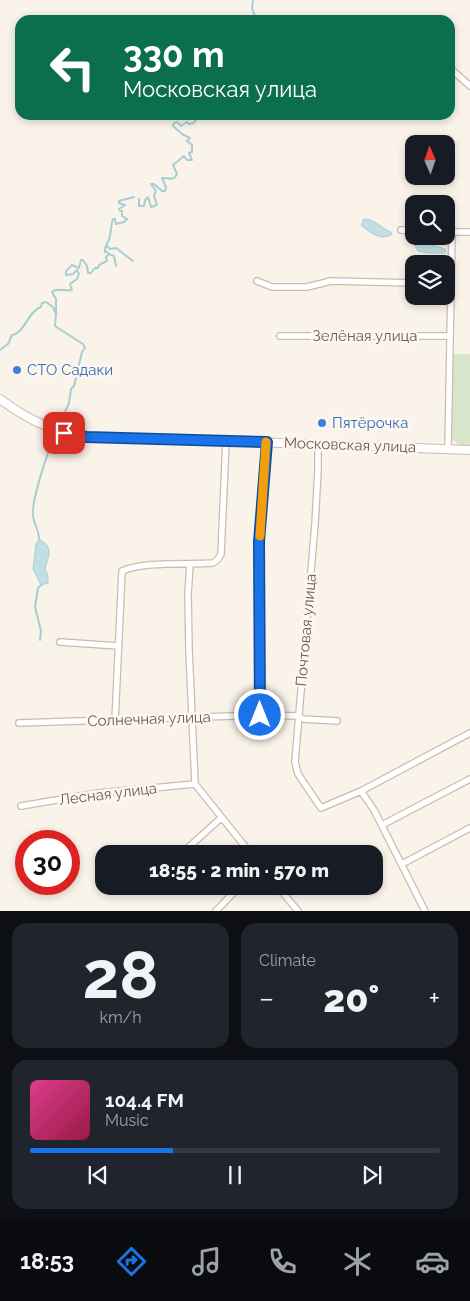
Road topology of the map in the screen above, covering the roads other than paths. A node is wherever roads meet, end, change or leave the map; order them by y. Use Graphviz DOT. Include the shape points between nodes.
graph roads {
  1 [pos="455,72"];
  2 [pos="470,86"];
  3 [pos="401,230"];
  4 [pos="405,230"];
  5 [pos="455,232"];
  6 [pos="470,232"];
  7 [pos="257,281"];
  8 [pos="405,284"];
  9 [pos="448,305"];
  10 [pos="280,336"];
  11 [pos="449,336"];
  12 [pos="0,399"];
  13 [pos="226,441"];
  14 [pos="267,442"];
  15 [pos="318,444"];
  16 [pos="448,449"];
  17 [pos="470,450"];
  18 [pos="190,565"];
  19 [pos="60,642"];
  20 [pos="119,646"];
  21 [pos="260,715"];
  22 [pos="298,716"];
  23 [pos="192,717"];
  24 [pos="115,721"];
  25 [pos="337,721"];
  26 [pos="19,724"];
  27 [pos="470,733"];
  28 [pos="470,779"];
  29 [pos="195,784"];
  30 [pos="361,791"];
  31 [pos="20,806"];
  32 [pos="221,818"];
  33 [pos="382,825"];
  34 [pos="470,828"];
  35 [pos="191,845"];
  36 [pos="243,845"];
  37 [pos="402,864"];
  38 [pos="231,895"];
  39 [pos="285,895"];
  40 [pos="216,911"];
  41 [pos="298,911"];
  42 [pos="425,911"];
  1 -- 2 [label="street"];
  3 -- 4 [label="street"];
  5 -- 6 [label="street"];
  7 -- 8 [label="street" via="272,287 306,287 331,281"];
  9 -- 11 [label="street"];
  10 -- 11 [label="street, Зелёная улица"];
  11 -- 16 [label="street"];
  12 -- 13 [label="main road, Московская улица" via="40,424 64,433 86,437"];
  13 -- 14 [label="main road, Московская улица"];
  13 -- 18 [label="street" via="221,554 213,563"];
  14 -- 15 [label="main road, Московская улица"];
  14 -- 21 [label="street" via="259,542"];
  15 -- 16 [label="main road, Московская улица"];
  15 -- 22 [label="street, Почтовая улица" via="315,524"];
  16 -- 17 [label="main road, Московская улица"];
  18 -- 20 [label="street" via="153,565 122,571"];
  18 -- 23 [label="street"];
  19 -- 20 [label="street"];
  20 -- 24 [label="street"];
  21 -- 22 [label="street, Солнечная улица"];
  21 -- 23 [label="street, Солнечная улица"];
  22 -- 25 [label="street, Солнечная улица"];
  22 -- 30 [label="street, Почтовая улица" via="296,768 321,808"];
  23 -- 24 [label="street, Солнечная улица"];
  23 -- 29 [label="street"];
  24 -- 26 [label="street, Солнечная улица"];
  27 -- 30 [label="street"];
  28 -- 33 [label="street"];
  29 -- 31 [label="street, Лесная улица" via="98,793"];
  29 -- 32 [label="street"];
  30 -- 33 [label="street"];
  32 -- 35 [label="street"];
  32 -- 36 [label="street"];
  33 -- 37 [label="street"];
  34 -- 37 [label="street"];
  37 -- 42 [label="street"];
  38 -- 40 [label="street"];
  39 -- 41 [label="street"];
}
